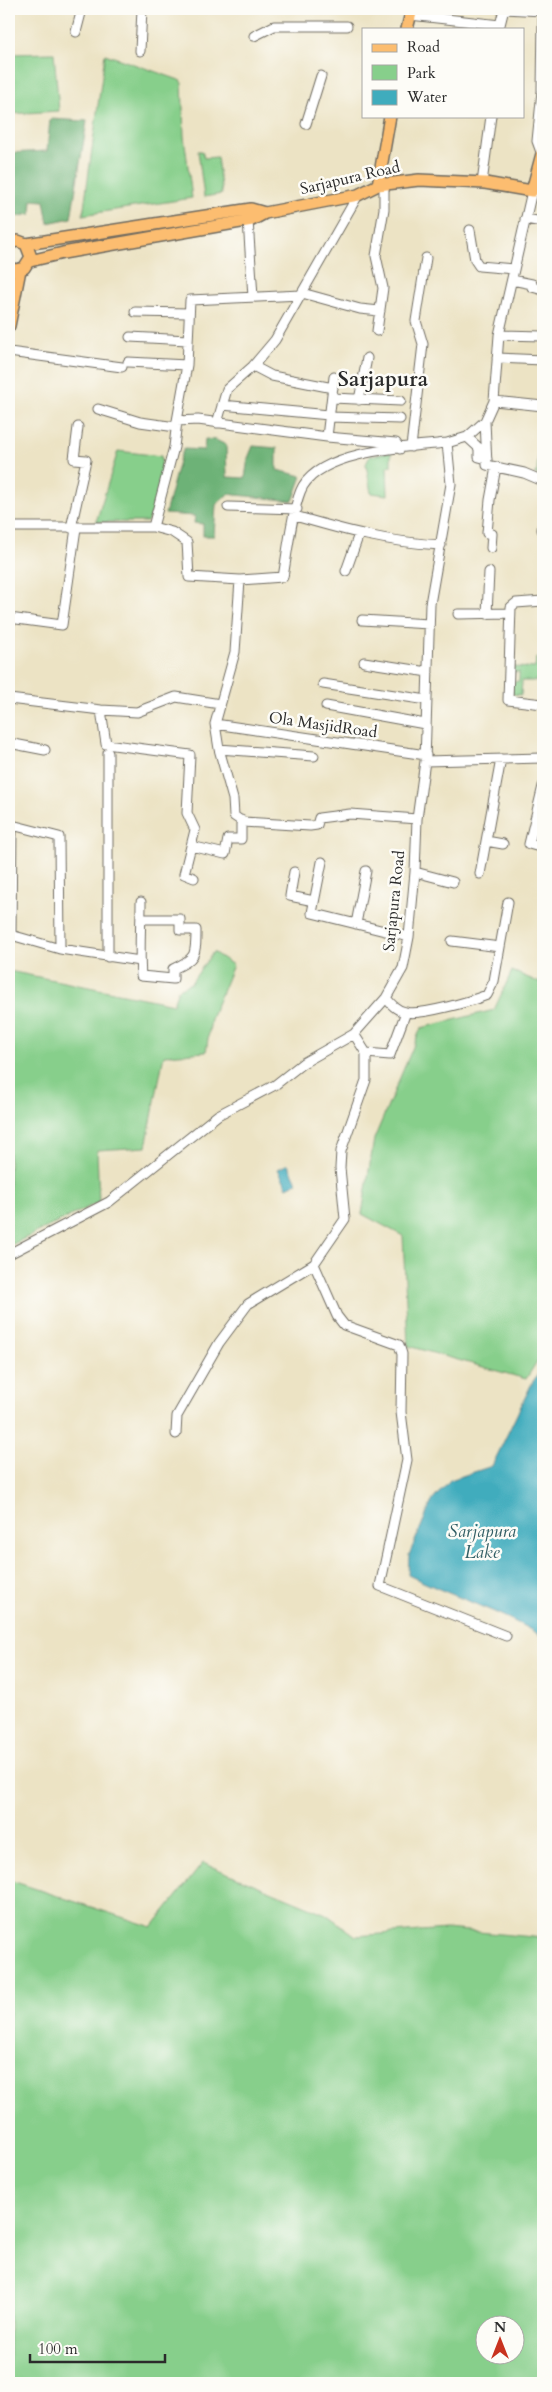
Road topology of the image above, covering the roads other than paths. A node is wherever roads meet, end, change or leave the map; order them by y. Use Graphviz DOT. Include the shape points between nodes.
graph roads {
  1 [pos="82,9"];
  2 [pos="142,9"];
  3 [pos="411,12"];
  4 [pos="543,12"];
  5 [pos="543,17"];
  6 [pos="347,26"];
  7 [pos="407,28"];
  8 [pos="76,32"];
  9 [pos="254,36"];
  10 [pos="140,51"];
  11 [pos="321,76"];
  12 [pos="542,91"];
  13 [pos="390,118"];
  14 [pos="491,118"];
  15 [pos="306,124"];
  16 [pos="542,151"];
  17 [pos="482,183"];
  18 [pos="381,185"];
  19 [pos="538,192"];
  20 [pos="358,195"];
  21 [pos="265,213"];
  22 [pos="525,219"];
  23 [pos="248,220"];
  24 [pos="543,222"];
  25 [pos="127,228"];
  26 [pos="470,230"];
  27 [pos="131,241"];
  28 [pos="9,244"];
  29 [pos="26,244"];
  30 [pos="426,258"];
  31 [pos="30,261"];
  32 [pos="14,269"];
  33 [pos="514,269"];
  34 [pos="512,280"];
  35 [pos="543,290"];
  36 [pos="302,294"];
  37 [pos="253,296"];
  38 [pos="380,311"];
  39 [pos="136,312"];
  40 [pos="189,313"];
  41 [pos="9,326"];
  42 [pos="377,331"];
  43 [pos="499,335"];
  44 [pos="543,336"];
  45 [pos="130,337"];
  46 [pos="188,340"];
  47 [pos="9,352"];
  48 [pos="368,358"];
  49 [pos="497,358"];
  50 [pos="543,360"];
  51 [pos="187,365"];
  52 [pos="253,366"];
  53 [pos="334,377"];
  54 [pos="333,388"];
  55 [pos="332,398"];
  56 [pos="359,400"];
  57 [pos="401,401"];
  58 [pos="494,401"];
  59 [pos="222,405"];
  60 [pos="543,406"];
  61 [pos="98,409"];
  62 [pos="329,416"];
  63 [pos="400,419"];
  64 [pos="485,421"];
  65 [pos="217,423"];
  66 [pos="176,424"];
  67 [pos="78,427"];
  68 [pos="327,437"];
  69 [pos="467,437"];
  70 [pos="447,443"];
  71 [pos="411,447"];
  72 [pos="400,449"];
  73 [pos="487,459"];
  74 [pos="496,467"];
  75 [pos="543,481"];
  76 [pos="228,507"];
  77 [pos="296,513"];
  78 [pos="543,517"];
  79 [pos="9,527"];
  80 [pos="153,527"];
  81 [pos="74,528"];
  82 [pos="542,530"];
  83 [pos="358,534"];
  84 [pos="440,545"];
  85 [pos="491,548"];
  86 [pos="346,571"];
  87 [pos="489,572"];
  88 [pos="240,580"];
  89 [pos="543,601"];
  90 [pos="509,613"];
  91 [pos="458,614"];
  92 [pos="487,614"];
  93 [pos="9,618"];
  94 [pos="362,620"];
  95 [pos="429,624"];
  96 [pos="364,662"];
  97 [pos="428,672"];
  98 [pos="324,684"];
  99 [pos="9,700"];
  100 [pos="427,700"];
  101 [pos="220,704"];
  102 [pos="543,704"];
  103 [pos="326,706"];
  104 [pos="101,710"];
  105 [pos="215,724"];
  106 [pos="425,724"];
  107 [pos="9,743"];
  108 [pos="219,749"];
  109 [pos="45,750"];
  110 [pos="108,753"];
  111 [pos="314,756"];
  112 [pos="426,758"];
  113 [pos="543,758"];
  114 [pos="501,759"];
  115 [pos="543,786"];
  116 [pos="417,819"];
  117 [pos="241,820"];
  118 [pos="10,821"];
  119 [pos="486,841"];
  120 [pos="503,844"];
  121 [pos="192,846"];
  122 [pos="543,848"];
  123 [pos="322,862"];
  124 [pos="366,871"];
  125 [pos="294,872"];
  126 [pos="415,872"];
  127 [pos="480,874"];
  128 [pos="194,878"];
  129 [pos="453,882"];
  130 [pos="314,901"];
  131 [pos="141,902"];
  132 [pos="508,902"];
  133 [pos="141,919"];
  134 [pos="356,924"];
  135 [pos="409,937"];
  136 [pos="452,941"];
  137 [pos="500,948"];
  138 [pos="60,949"];
  139 [pos="108,957"];
  140 [pos="140,961"];
  141 [pos="386,998"];
  142 [pos="406,1012"];
  143 [pos="354,1034"];
  144 [pos="366,1053"];
  145 [pos="9,1254"];
  146 [pos="314,1264"];
  147 [pos="176,1434"];
  148 [pos="506,1636"];
  1 -- 8 [label="street"];
  2 -- 10 [label="street"];
  3 -- 4 [label="street" via="500,25 504,9"];
  3 -- 7 [label="main road"];
  5 -- 12 [label="street"];
  6 -- 9 [label="street" via="274,26"];
  11 -- 15 [label="street"];
  12 -- 16 [label="street" via="537,141"];
  13 -- 18 [label="main road"];
  14 -- 17 [label="street"];
  16 -- 19 [label="main road"];
  17 -- 18 [label="main road, Sarjapura Road" via="419,180"];
  17 -- 19 [label="main road, Sarjapura Road"];
  18 -- 20 [label="main road, Sarjapura Road"];
  18 -- 38 [label="street" via="384,209 376,256 383,288"];
  19 -- 22 [label="street"];
  20 -- 21 [label="main road, Sarjapura Road"];
  20 -- 36 [label="street"];
  21 -- 23 [label="main road, Sarjapura Road"];
  21 -- 25 [label="main road, Sarjapura Road" via="251,209"];
  22 -- 24 [label="street"];
  22 -- 33 [label="street"];
  23 -- 27 [label="main road, Sarjapura Road"];
  23 -- 37 [label="street"];
  25 -- 27 [label="main road"];
  25 -- 29 [label="main road, Sarjapura Road"];
  26 -- 33 [label="street" via="479,266"];
  27 -- 31 [label="main road, Sarjapura Road"];
  28 -- 29 [label="main road, Sarjapura Road" via="18,241"];
  29 -- 31 [label="main road" via="31,252"];
  30 -- 71 [label="street" via="416,321 422,344"];
  31 -- 32 [label="main road"];
  32 -- 41 [label="main road"];
  33 -- 34 [label="street"];
  34 -- 35 [label="street"];
  34 -- 43 [label="street"];
  36 -- 37 [label="street"];
  36 -- 38 [label="street"];
  36 -- 52 [label="street" via="275,340"];
  37 -- 40 [label="street" via="190,300"];
  38 -- 42 [label="street"];
  39 -- 40 [label="street"];
  40 -- 46 [label="street"];
  43 -- 44 [label="street"];
  43 -- 49 [label="street"];
  45 -- 46 [label="street"];
  46 -- 51 [label="street"];
  47 -- 51 [label="street" via="125,365"];
  48 -- 56 [label="street"];
  49 -- 50 [label="street"];
  49 -- 58 [label="street"];
  51 -- 66 [label="street"];
  52 -- 54 [label="street" via="272,376"];
  52 -- 59 [label="street" via="227,389"];
  53 -- 54 [label="street"];
  54 -- 55 [label="street"];
  55 -- 56 [label="street"];
  55 -- 62 [label="street"];
  56 -- 57 [label="street"];
  58 -- 60 [label="street"];
  58 -- 64 [label="street"];
  59 -- 62 [label="street"];
  59 -- 65 [label="street"];
  61 -- 66 [label="street" via="140,422"];
  62 -- 63 [label="street"];
  62 -- 68 [label="street"];
  64 -- 69 [label="street"];
  64 -- 73 [label="street"];
  65 -- 66 [label="street" via="198,420"];
  65 -- 68 [label="street"];
  66 -- 80 [label="street" via="174,447"];
  67 -- 81 [label="street" via="74,459 86,460"];
  68 -- 72 [label="street" via="396,443"];
  69 -- 70 [label="street"];
  69 -- 73 [label="street" via="479,448 479,456"];
  70 -- 71 [label="street"];
  70 -- 84 [label="street, Sarjapura Road" via="451,484"];
  71 -- 72 [label="street"];
  72 -- 77 [label="street" via="342,458 316,473 303,487"];
  73 -- 74 [label="street" via="487,465"];
  74 -- 75 [label="street"];
  74 -- 85 [label="street" via="487,533 492,534"];
  76 -- 77 [label="street"];
  77 -- 83 [label="street"];
  77 -- 88 [label="street" via="283,577"];
  78 -- 82 [label="street"];
  79 -- 81 [label="street"];
  80 -- 81 [label="street"];
  80 -- 88 [label="street" via="172,532 187,542 188,577"];
  81 -- 93 [label="street" via="62,624"];
  83 -- 84 [label="street" via="408,544"];
  83 -- 86 [label="street"];
  84 -- 95 [label="street, Sarjapura Road"];
  87 -- 92 [label="street"];
  88 -- 101 [label="street" via="236,652"];
  89 -- 90 [label="street" via="516,604"];
  90 -- 92 [label="street"];
  90 -- 102 [label="street" via="508,700"];
  91 -- 92 [label="street"];
  94 -- 95 [label="street"];
  95 -- 97 [label="street, Sarjapura Road"];
  96 -- 97 [label="street"];
  97 -- 100 [label="street, Sarjapura Road"];
  98 -- 100 [label="street"];
  99 -- 104 [label="street"];
  100 -- 106 [label="street, Sarjapura Road"];
  101 -- 104 [label="street" via="176,697 137,712"];
  101 -- 105 [label="street"];
  103 -- 106 [label="street"];
  104 -- 121 [label="street" via="106,744 190,755 187,813 195,830"];
  105 -- 108 [label="street"];
  105 -- 112 [label="street, Ola MasjidRoad"];
  106 -- 112 [label="street, Sarjapura Road"];
  107 -- 109 [label="street"];
  108 -- 111 [label="street"];
  108 -- 117 [label="street" via="233,799 234,816"];
  110 -- 139 [label="street"];
  112 -- 114 [label="street, Ola MasjidRoad"];
  112 -- 116 [label="street, Sarjapura Road"];
  113 -- 114 [label="street, Ola MasjidRoad"];
  114 -- 119 [label="street"];
  115 -- 122 [label="street" via="529,844"];
  116 -- 117 [label="street" via="350,814 319,818 317,825 310,826"];
  116 -- 126 [label="street, Sarjapura Road"];
  117 -- 121 [label="street" via="241,839 228,839 225,854"];
  118 -- 138 [label="street" via="59,837"];
  118 -- 138 [label="street" via="11,935"];
  119 -- 120 [label="street"];
  119 -- 127 [label="street"];
  121 -- 128 [label="street" via="184,874"];
  123 -- 130 [label="street"];
  124 -- 134 [label="street"];
  125 -- 130 [label="street" via="290,896"];
  126 -- 129 [label="street"];
  126 -- 135 [label="street, Sarjapura Road"];
  130 -- 134 [label="street" via="312,913"];
  131 -- 133 [label="street"];
  132 -- 137 [label="street"];
  133 -- 140 [label="street"];
  133 -- 140 [label="street" via="180,919 180,930 196,930 196,952 190,961 173,970 172,979 141,976"];
  134 -- 135 [label="street"];
  135 -- 141 [label="street, Sarjapura Road" via="403,968"];
  136 -- 137 [label="street"];
  137 -- 142 [label="street" via="494,981 487,995 463,1003"];
  138 -- 139 [label="street"];
  139 -- 140 [label="street"];
  141 -- 142 [label="street" via="394,1007"];
  141 -- 143 [label="street, Sarjapura Road"];
  142 -- 144 [label="street" via="390,1055"];
  143 -- 144 [label="street"];
  143 -- 145 [label="street, Sarjapura Road" via="275,1085 218,1115 109,1202"];
  144 -- 146 [label="street" via="366,1080 341,1151 346,1219"];
  146 -- 147 [label="street" via="248,1304 219,1343 177,1416"];
  146 -- 148 [label="street" via="337,1316 344,1324 399,1345 402,1354 401,1412 407,1460 380,1586"];
}
